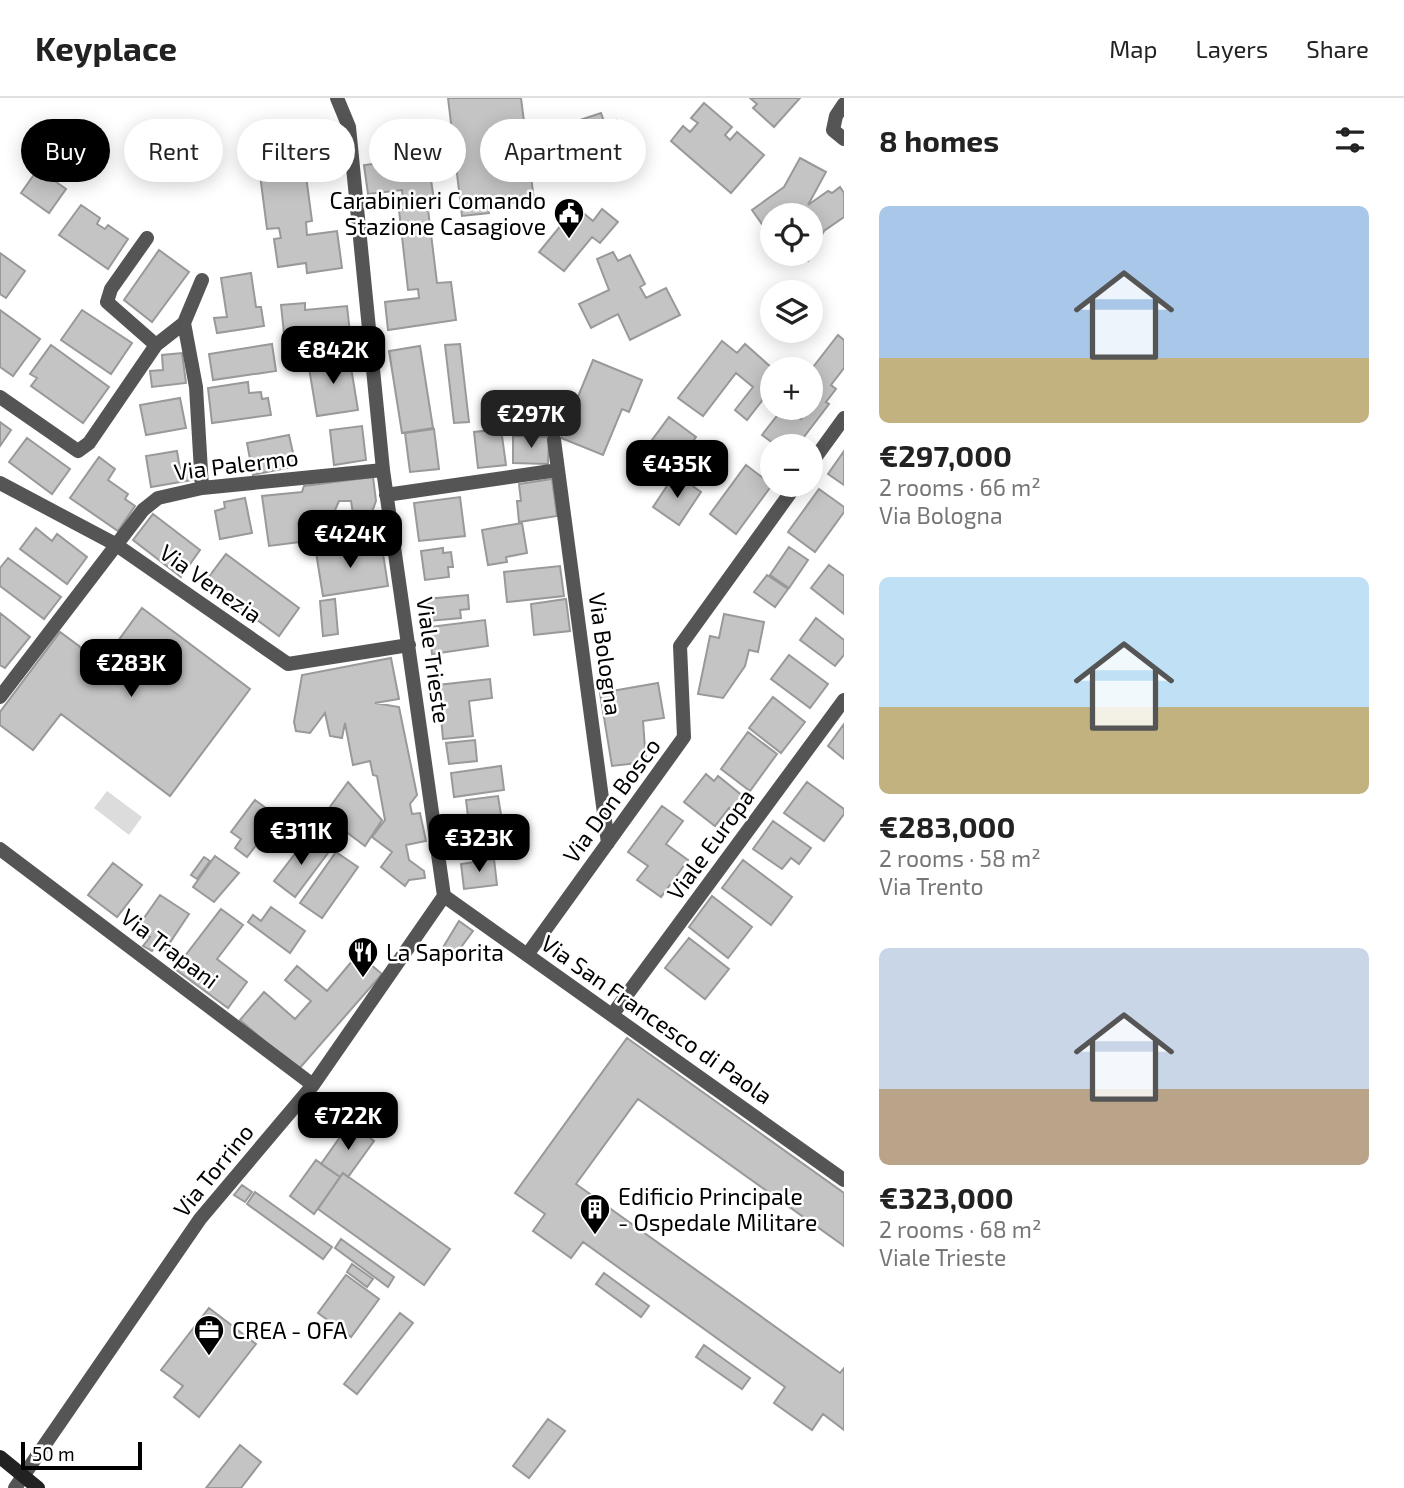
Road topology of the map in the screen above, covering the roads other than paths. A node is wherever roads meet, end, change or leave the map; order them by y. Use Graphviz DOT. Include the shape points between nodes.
graph roads {
  1 [pos="337,98"];
  2 [pos="844,104"];
  3 [pos="844,139"];
  4 [pos="147,238"];
  5 [pos="202,280"];
  6 [pos="184,323"];
  7 [pos="156,345"];
  8 [pos="0,397"];
  9 [pos="844,418"];
  10 [pos="554,440"];
  11 [pos="823,447"];
  12 [pos="383,470"];
  13 [pos="558,470"];
  14 [pos="0,484"];
  15 [pos="202,488"];
  16 [pos="386,495"];
  17 [pos="787,497"];
  18 [pos="115,544"];
  19 [pos="409,645"];
  20 [pos="0,697"];
  21 [pos="844,700"];
  22 [pos="608,843"];
  23 [pos="0,849"];
  24 [pos="444,896"];
  25 [pos="527,955"];
  26 [pos="612,1015"];
  27 [pos="313,1085"];
  28 [pos="844,1181"];
  29 [pos="0,1457"];
  30 [pos="19,1483"];
  31 [pos="38,1488"];
  1 -- 12 [label="street, Viale Trieste" via="349,127"];
  2 -- 3 [label="street" via="833,130"];
  4 -- 7 [label="street" via="107,302"];
  5 -- 6 [label="street"];
  6 -- 7 [label="street"];
  6 -- 15 [label="street" via="196,387"];
  7 -- 8 [label="street" via="89,443 78,451"];
  9 -- 11 [label="street"];
  10 -- 13 [label="street, Via Bologna"];
  12 -- 15 [label="street, Via Palermo"];
  12 -- 16 [label="street, Viale Trieste"];
  13 -- 16 [label="street"];
  13 -- 22 [label="street, Via Bologna"];
  14 -- 18 [label="street, Via Venezia"];
  15 -- 18 [label="street, Via Palermo" via="158,498"];
  16 -- 19 [label="street, Viale Trieste"];
  17 -- 22 [label="street, Via Don Bosco" via="680,646 684,737"];
  18 -- 19 [label="street, Via Venezia" via="288,664"];
  18 -- 20 [label="street, Via Palermo"];
  19 -- 24 [label="street, Viale Trieste"];
  21 -- 26 [label="street, Viale Europa"];
  22 -- 25 [label="street, Via Don Bosco"];
  23 -- 27 [label="street, Via Trapani"];
  24 -- 25 [label="street, Via San Francesco di Paola"];
  24 -- 27 [label="street, Via Torrino"];
  25 -- 26 [label="street, Via San Francesco di Paola"];
  26 -- 28 [label="street, Via San Francesco di Paola"];
  27 -- 30 [label="street, Via Torrino" via="200,1220"];
  29 -- 30 [label="main road"];
  30 -- 31 [label="main road"];
}
